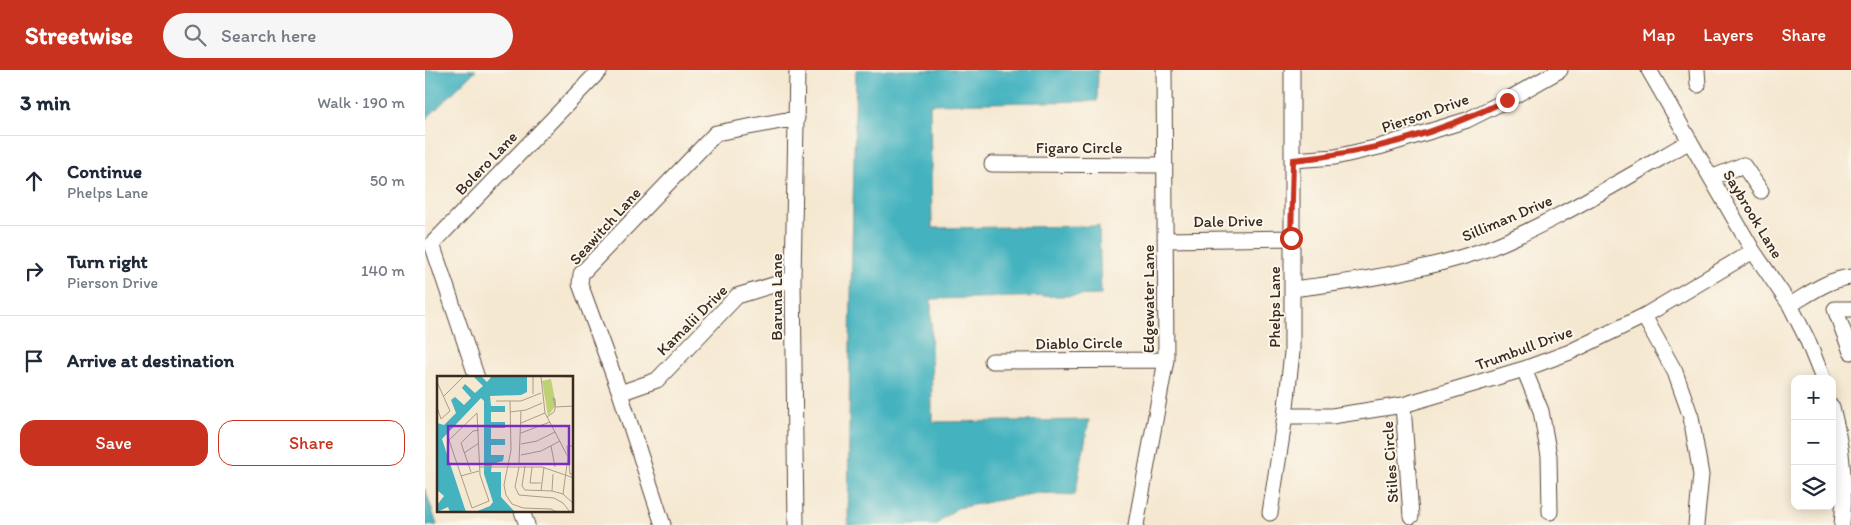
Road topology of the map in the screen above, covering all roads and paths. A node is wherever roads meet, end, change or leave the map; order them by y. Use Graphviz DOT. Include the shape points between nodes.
graph roads {
  1 [pos="600,70"];
  2 [pos="797,70"];
  3 [pos="1164,70"];
  4 [pos="1292,70"];
  5 [pos="1560,70"];
  6 [pos="1649,70"];
  7 [pos="797,118"];
  8 [pos="1690,141"];
  9 [pos="1293,160"];
  10 [pos="992,164"];
  11 [pos="1165,165"];
  12 [pos="1711,178"];
  13 [pos="1761,191"];
  14 [pos="1291,238"];
  15 [pos="1165,240"];
  16 [pos="1753,251"];
  17 [pos="1851,277"];
  18 [pos="793,279"];
  19 [pos="1292,289"];
  20 [pos="1790,305"];
  21 [pos="1851,309"];
  22 [pos="1644,316"];
  23 [pos="1851,352"];
  24 [pos="1166,360"];
  25 [pos="992,361"];
  26 [pos="1524,369"];
  27 [pos="1821,375"];
  28 [pos="476,376"];
  29 [pos="620,393"];
  30 [pos="1403,405"];
  31 [pos="1285,416"];
  32 [pos="1835,420"];
  33 [pos="522,512"];
  34 [pos="1550,512"];
  35 [pos="1270,513"];
  36 [pos="1411,516"];
  37 [pos="527,525"];
  38 [pos="663,525"];
  39 [pos="796,525"];
  40 [pos="1136,525"];
  41 [pos="1696,525"];
  42 [pos="1842,525"];
  1 -- 28 [label="street, Bolero Lane" via="432,244"];
  2 -- 7 [label="street, Baruna Lane"];
  3 -- 11 [label="street, Edgewater Lane"];
  4 -- 9 [label="street, Phelps Lane"];
  5 -- 9 [label="street, Pierson Drive" via="1467,120 1379,147"];
  6 -- 8 [label="street, Saybrook Lane"];
  7 -- 18 [label="street, Baruna Lane"];
  7 -- 29 [label="street, Seawitch Lane" via="716,133 581,274 580,284"];
  8 -- 12 [label="street, Saybrook Lane"];
  8 -- 19 [label="street, Silliman Drive" via="1588,200 1479,252 1386,276"];
  9 -- 14 [label="street, Phelps Lane"];
  10 -- 11 [label="street, Figaro Circle"];
  11 -- 15 [label="street, Edgewater Lane"];
  12 -- 13 [label="street" via="1743,165"];
  12 -- 16 [label="street, Saybrook Lane"];
  14 -- 15 [label="street, Dale Drive"];
  14 -- 19 [label="street, Phelps Lane"];
  15 -- 24 [label="street, Edgewater Lane"];
  16 -- 20 [label="street, Saybrook Lane"];
  16 -- 22 [label="street, Trumbull Drive"];
  17 -- 20 [label="street" via="1823,285"];
  18 -- 29 [label="street, Kamalii Drive" via="737,296 657,380"];
  18 -- 39 [label="street, Baruna Lane"];
  19 -- 31 [label="street, Phelps Lane" via="1292,352"];
  20 -- 27 [label="street, Saybrook Lane"];
  21 -- 23 [label="street" via="1835,309"];
  22 -- 26 [label="street, Trumbull Drive" via="1570,352"];
  22 -- 41 [label="street" via="1675,372 1691,417 1701,475"];
  24 -- 25 [label="street, Diablo Circle"];
  24 -- 40 [label="street, Edgewater Lane"];
  26 -- 30 [label="street, Trumbull Drive"];
  26 -- 34 [label="street" via="1541,411 1549,456"];
  29 -- 38 [label="street, Seawitch Lane"];
  30 -- 31 [label="street, Trumbull Drive" via="1332,416"];
  30 -- 36 [label="street, Stiles Circle"];
  31 -- 35 [label="street, Phelps Lane"];
  32 -- 42 [label="street" via="1841,444"];
  33 -- 37 [label="street"];
}
